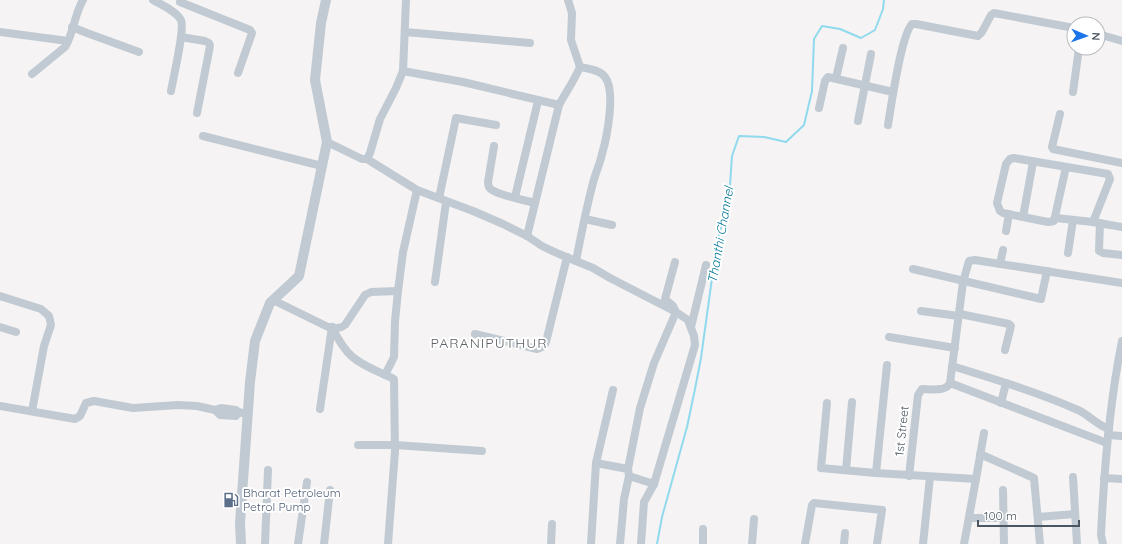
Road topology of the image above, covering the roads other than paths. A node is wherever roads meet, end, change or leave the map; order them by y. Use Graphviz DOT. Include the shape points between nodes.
graph roads {
  1 [pos="83,0"];
  2 [pos="153,0"];
  3 [pos="326,0"];
  4 [pos="406,0"];
  5 [pos="568,0"];
  6 [pos="180,1"];
  7 [pos="175,14"];
  8 [pos="72,27"];
  9 [pos="1066,27"];
  10 [pos="0,32"];
  11 [pos="405,32"];
  12 [pos="1106,36"];
  13 [pos="181,37"];
  14 [pos="68,41"];
  15 [pos="1122,41"];
  16 [pos="530,43"];
  17 [pos="843,48"];
  18 [pos="139,52"];
  19 [pos="871,54"];
  20 [pos="1078,56"];
  21 [pos="580,68"];
  22 [pos="403,71"];
  23 [pos="238,73"];
  24 [pos="32,74"];
  25 [pos="836,78"];
  26 [pos="864,85"];
  27 [pos="171,91"];
  28 [pos="893,92"];
  29 [pos="1073,92"];
  30 [pos="538,101"];
  31 [pos="559,105"];
  32 [pos="819,108"];
  33 [pos="197,112"];
  34 [pos="1060,114"];
  35 [pos="858,122"];
  36 [pos="496,125"];
  37 [pos="888,125"];
  38 [pos="203,136"];
  39 [pos="327,142"];
  40 [pos="494,146"];
  41 [pos="367,159"];
  42 [pos="1033,162"];
  43 [pos="1122,163"];
  44 [pos="322,166"];
  45 [pos="1066,167"];
  46 [pos="417,190"];
  47 [pos="514,197"];
  48 [pos="443,200"];
  49 [pos="535,203"];
  50 [pos="1009,214"];
  51 [pos="1023,216"];
  52 [pos="1056,218"];
  53 [pos="585,219"];
  54 [pos="1073,220"];
  55 [pos="1096,222"];
  56 [pos="612,224"];
  57 [pos="1122,227"];
  58 [pos="1006,230"];
  59 [pos="527,236"];
  60 [pos="1003,250"];
  61 [pos="1068,253"];
  62 [pos="1122,255"];
  63 [pos="567,257"];
  64 [pos="576,261"];
  65 [pos="675,262"];
  66 [pos="1000,264"];
  67 [pos="706,265"];
  68 [pos="913,269"];
  69 [pos="1047,271"];
  70 [pos="434,282"];
  71 [pos="963,282"];
  72 [pos="1122,283"];
  73 [pos="398,291"];
  74 [pos="0,296"];
  75 [pos="273,300"];
  76 [pos="921,311"];
  77 [pos="676,312"];
  78 [pos="959,315"];
  79 [pos="0,327"];
  80 [pos="332,327"];
  81 [pos="691,327"];
  82 [pos="16,332"];
  83 [pos="475,334"];
  84 [pos="889,337"];
  85 [pos="1122,341"];
  86 [pos="955,348"];
  87 [pos="1005,350"];
  88 [pos="1120,363"];
  89 [pos="887,365"];
  90 [pos="952,366"];
  91 [pos="385,375"];
  92 [pos="950,383"];
  93 [pos="1006,383"];
  94 [pos="613,390"];
  95 [pos="1113,398"];
  96 [pos="1122,398"];
  97 [pos="827,402"];
  98 [pos="852,402"];
  99 [pos="1001,402"];
  100 [pos="0,406"];
  101 [pos="320,409"];
  102 [pos="32,411"];
  103 [pos="243,413"];
  104 [pos="984,433"];
  105 [pos="1108,436"];
  106 [pos="1122,436"];
  107 [pos="358,445"];
  108 [pos="395,445"];
  109 [pos="482,451"];
  110 [pos="980,454"];
  111 [pos="596,463"];
  112 [pos="268,470"];
  113 [pos="846,470"];
  114 [pos="629,473"];
  115 [pos="876,473"];
  116 [pos="909,476"];
  117 [pos="930,477"];
  118 [pos="1072,477"];
  119 [pos="1104,478"];
  120 [pos="976,479"];
  121 [pos="1122,479"];
  122 [pos="307,482"];
  123 [pos="654,484"];
  124 [pos="330,490"];
  125 [pos="1003,490"];
  126 [pos="1075,514"];
  127 [pos="1038,517"];
  128 [pos="969,518"];
  129 [pos="1003,518"];
  130 [pos="754,519"];
  131 [pos="552,524"];
  132 [pos="703,529"];
  133 [pos="845,533"];
  134 [pos="241,544"];
  135 [pos="265,544"];
  136 [pos="298,544"];
  137 [pos="324,544"];
  138 [pos="388,544"];
  139 [pos="551,544"];
  140 [pos="591,544"];
  141 [pos="620,544"];
  142 [pos="641,544"];
  143 [pos="703,544"];
  144 [pos="752,544"];
  145 [pos="805,544"];
  146 [pos="844,544"];
  147 [pos="877,544"];
  148 [pos="923,544"];
  149 [pos="964,544"];
  150 [pos="1004,544"];
  151 [pos="1040,544"];
  152 [pos="1077,544"];
  153 [pos="1103,544"];
  1 -- 8 [label="street"];
  2 -- 7 [label="street"];
  3 -- 39 [label="street" via="315,80"];
  4 -- 11 [label="street"];
  5 -- 21 [label="street" via="572,13 572,40"];
  6 -- 7 [label="street"];
  6 -- 23 [label="street" via="252,32"];
  7 -- 13 [label="street" via="181,21"];
  8 -- 14 [label="street"];
  8 -- 18 [label="street"];
  9 -- 28 [label="street" via="994,14 978,36 912,24 906,35"];
  10 -- 14 [label="street"];
  11 -- 16 [label="street"];
  11 -- 22 [label="street"];
  12 -- 15 [label="street"];
  13 -- 27 [label="street"];
  13 -- 33 [label="street" via="205,41 210,46"];
  14 -- 24 [label="street" via="65,47"];
  17 -- 25 [label="street"];
  19 -- 26 [label="street"];
  20 -- 29 [label="street"];
  21 -- 31 [label="street"];
  21 -- 53 [label="street" via="601,73 606,78 611,103 603,154 593,182"];
  22 -- 30 [label="street" via="463,82"];
  22 -- 41 [label="street" via="380,119"];
  25 -- 26 [label="street"];
  25 -- 32 [label="street" via="828,77 825,81"];
  26 -- 28 [label="street"];
  26 -- 35 [label="street"];
  28 -- 37 [label="street"];
  30 -- 31 [label="street"];
  30 -- 47 [label="street"];
  31 -- 49 [label="street"];
  34 -- 43 [label="street" via="1053,150"];
  36 -- 48 [label="street" via="456,118"];
  38 -- 44 [label="street"];
  39 -- 41 [label="street"];
  39 -- 44 [label="street"];
  40 -- 47 [label="street" via="488,186 498,193"];
  41 -- 46 [label="street"];
  42 -- 45 [label="street"];
  42 -- 50 [label="street" via="1014,158 1006,164 997,203 1000,211"];
  42 -- 51 [label="street"];
  44 -- 75 [label="street" via="299,276"];
  45 -- 52 [label="street"];
  45 -- 55 [label="street" via="1108,174 1110,177"];
  46 -- 48 [label="street"];
  46 -- 73 [label="street" via="403,252"];
  47 -- 49 [label="street"];
  48 -- 59 [label="street"];
  48 -- 70 [label="street"];
  49 -- 59 [label="street"];
  50 -- 51 [label="street"];
  50 -- 58 [label="street"];
  51 -- 52 [label="street" via="1048,222"];
  52 -- 54 [label="street"];
  53 -- 56 [label="street"];
  53 -- 64 [label="street"];
  54 -- 55 [label="street"];
  54 -- 61 [label="street"];
  55 -- 57 [label="street"];
  55 -- 62 [label="street" via="1099,251"];
  59 -- 63 [label="street"];
  60 -- 66 [label="street"];
  63 -- 64 [label="street"];
  63 -- 83 [label="street" via="544,346 537,348"];
  64 -- 77 [label="street"];
  65 -- 77 [label="street" via="666,299"];
  66 -- 69 [label="street"];
  66 -- 71 [label="street" via="969,261"];
  67 -- 81 [label="street"];
  68 -- 71 [label="street"];
  69 -- 71 [label="street" via="1041,299"];
  69 -- 72 [label="street"];
  71 -- 78 [label="street"];
  73 -- 80 [label="street" via="371,292 365,295 345,325"];
  73 -- 91 [label="street" via="394,357"];
  74 -- 102 [label="street" via="41,310 49,316 51,324 44,346"];
  75 -- 80 [label="street"];
  75 -- 103 [label="street" via="255,341"];
  76 -- 78 [label="street"];
  77 -- 81 [label="street" via="688,320"];
  77 -- 114 [label="street" via="654,363 640,408"];
  78 -- 86 [label="street"];
  78 -- 87 [label="street" via="1009,324 1011,326"];
  79 -- 82 [label="street"];
  80 -- 91 [label="street" via="340,343 354,359"];
  80 -- 101 [label="street"];
  81 -- 123 [label="street" via="694,345"];
  84 -- 86 [label="street"];
  85 -- 88 [label="street"];
  86 -- 90 [label="street"];
  88 -- 95 [label="street"];
  89 -- 115 [label="street"];
  90 -- 92 [label="street"];
  90 -- 93 [label="street"];
  91 -- 108 [label="street" via="394,379"];
  92 -- 99 [label="street"];
  92 -- 116 [label="street, 1st Street" via="949,387 944,389 922,390 918,396"];
  93 -- 99 [label="street"];
  93 -- 105 [label="street" via="1078,410 1090,417"];
  94 -- 111 [label="street"];
  95 -- 96 [label="street"];
  95 -- 105 [label="street"];
  97 -- 113 [label="street" via="821,468"];
  98 -- 113 [label="street"];
  99 -- 105 [label="street"];
  100 -- 102 [label="street"];
  102 -- 103 [label="street" via="75,419 80,416 86,403 94,401 132,408 178,405 215,410 221,408"];
  103 -- 134 [label="street"];
  104 -- 110 [label="street"];
  105 -- 106 [label="street"];
  105 -- 119 [label="street"];
  107 -- 108 [label="street"];
  108 -- 109 [label="street"];
  108 -- 138 [label="street"];
  110 -- 120 [label="street"];
  110 -- 127 [label="street" via="1034,478"];
  111 -- 114 [label="street"];
  111 -- 140 [label="street"];
  112 -- 135 [label="street"];
  113 -- 115 [label="street"];
  114 -- 123 [label="street"];
  114 -- 141 [label="street"];
  115 -- 116 [label="street"];
  116 -- 117 [label="street"];
  117 -- 120 [label="street"];
  117 -- 148 [label="street"];
  118 -- 126 [label="street"];
  119 -- 121 [label="street"];
  119 -- 153 [label="street" via="1101,535"];
  120 -- 128 [label="street"];
  122 -- 136 [label="street"];
  123 -- 142 [label="street" via="644,502"];
  124 -- 137 [label="street"];
  125 -- 129 [label="street"];
  126 -- 127 [label="street"];
  126 -- 152 [label="street"];
  127 -- 151 [label="street"];
  128 -- 129 [label="street"];
  128 -- 149 [label="street"];
  129 -- 150 [label="street"];
  130 -- 144 [label="street"];
  131 -- 139 [label="street"];
  132 -- 143 [label="street"];
  133 -- 146 [label="street"];
  145 -- 147 [label="street" via="814,503 882,510"];
}
